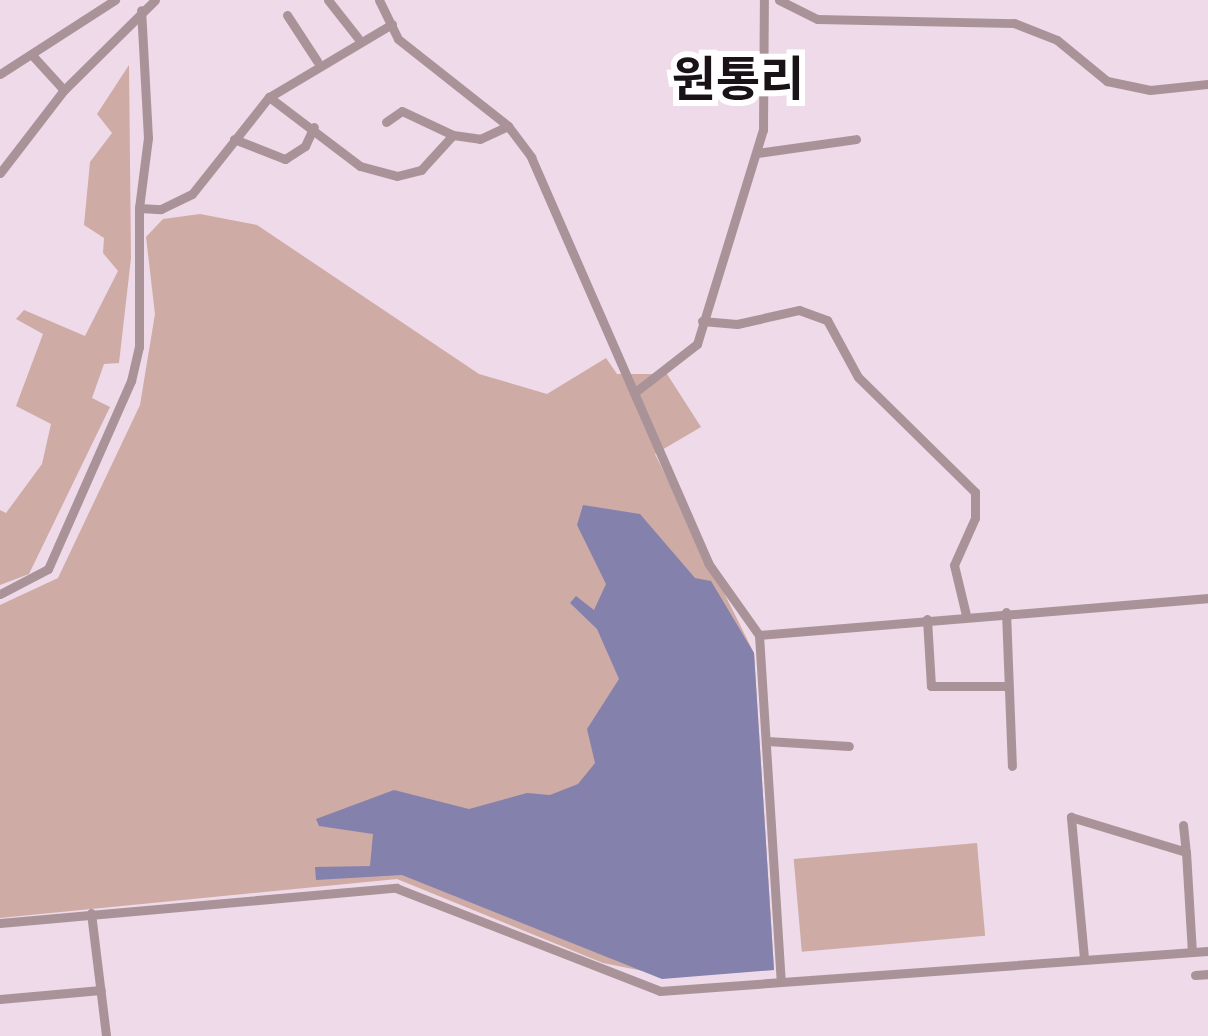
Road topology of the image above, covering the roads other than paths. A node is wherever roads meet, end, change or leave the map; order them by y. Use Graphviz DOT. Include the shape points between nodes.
graph roads {
  1 [pos="116,0"];
  2 [pos="155,0"];
  3 [pos="328,0"];
  4 [pos="379,0"];
  5 [pos="764,0"];
  6 [pos="779,0"];
  7 [pos="141,10"];
  8 [pos="286,15"];
  9 [pos="392,24"];
  10 [pos="358,38"];
  11 [pos="32,55"];
  12 [pos="317,62"];
  13 [pos="0,74"];
  14 [pos="1208,84"];
  15 [pos="64,90"];
  16 [pos="268,97"];
  17 [pos="386,122"];
  18 [pos="508,126"];
  19 [pos="314,127"];
  20 [pos="453,135"];
  21 [pos="234,139"];
  22 [pos="856,139"];
  23 [pos="757,154"];
  24 [pos="0,173"];
  25 [pos="410,176"];
  26 [pos="416,188"];
  27 [pos="139,208"];
  28 [pos="702,321"];
  29 [pos="634,393"];
  30 [pos="0,594"];
  31 [pos="1208,598"];
  32 [pos="1006,612"];
  33 [pos="966,615"];
  34 [pos="927,619"];
  35 [pos="759,635"];
  36 [pos="1008,686"];
  37 [pos="767,741"];
  38 [pos="849,746"];
  39 [pos="1012,766"];
  40 [pos="1184,825"];
  41 [pos="1186,852"];
  42 [pos="92,913"];
  43 [pos="0,923"];
  44 [pos="1208,951"];
  45 [pos="1192,952"];
  46 [pos="1084,958"];
  47 [pos="1208,974"];
  48 [pos="1195,975"];
  49 [pos="781,981"];
  50 [pos="101,990"];
  51 [pos="0,999"];
  52 [pos="106,1036"];
  1 -- 11 [label="street"];
  2 -- 7 [label="street"];
  3 -- 10 [label="street"];
  4 -- 9 [label="street"];
  5 -- 23 [label="street" via="766,105"];
  6 -- 14 [label="street" via="817,19 1014,23 1057,40 1107,81 1150,90"];
  7 -- 15 [label="street"];
  7 -- 27 [label="street" via="148,138"];
  8 -- 12 [label="street"];
  9 -- 10 [label="street"];
  9 -- 18 [label="street" via="415,56"];
  10 -- 12 [label="street"];
  11 -- 13 [label="street"];
  11 -- 15 [label="street"];
  12 -- 16 [label="street"];
  15 -- 24 [label="street"];
  16 -- 19 [label="street"];
  16 -- 21 [label="street"];
  17 -- 20 [label="street" via="402,111"];
  18 -- 20 [label="street" via="480,140"];
  18 -- 29 [label="street" via="546,182"];
  19 -- 21 [label="street" via="285,159"];
  19 -- 25 [label="street" via="360,166"];
  20 -- 25 [label="street"];
  21 -- 27 [label="street" via="192,194 160,209"];
  22 -- 23 [label="street"];
  23 -- 28 [label="street"];
  25 -- 26 [label="street"];
  27 -- 30 [label="street" via="139,347 131,381 48,569"];
  28 -- 29 [label="street" via="686,359"];
  28 -- 33 [label="street" via="737,324 799,310 827,320 858,377 975,492 975,518 954,566"];
  29 -- 35 [label="street" via="708,562"];
  31 -- 32 [label="street"];
  32 -- 33 [label="street"];
  32 -- 36 [label="street"];
  33 -- 34 [label="street"];
  34 -- 35 [label="street"];
  34 -- 36 [label="street" via="932,686"];
  35 -- 37 [label="street"];
  36 -- 39 [label="street"];
  37 -- 38 [label="street"];
  37 -- 49 [label="street"];
  40 -- 41 [label="street"];
  41 -- 45 [label="street"];
  41 -- 46 [label="street" via="1072,817"];
  42 -- 43 [label="street"];
  42 -- 49 [label="street" via="396,888 643,987"];
  42 -- 50 [label="street"];
  44 -- 45 [label="street"];
  45 -- 46 [label="street"];
  46 -- 49 [label="street"];
  47 -- 48 [label="street"];
  50 -- 51 [label="street"];
  50 -- 52 [label="street"];
}
